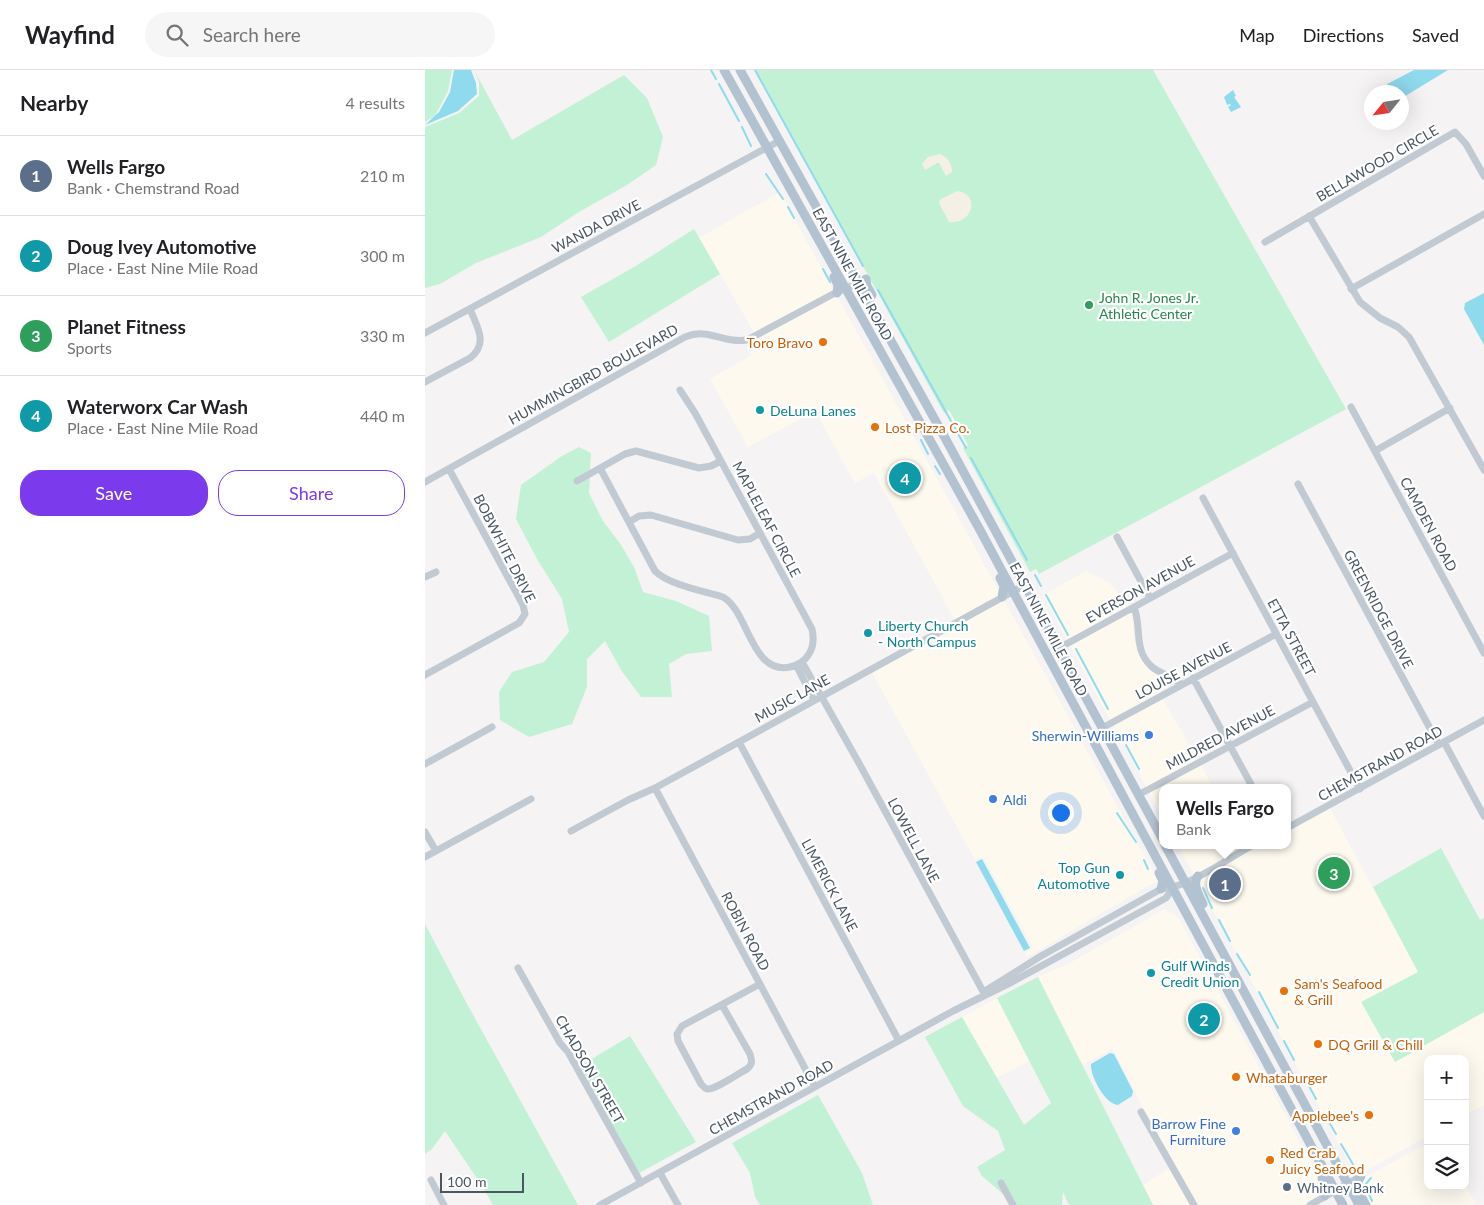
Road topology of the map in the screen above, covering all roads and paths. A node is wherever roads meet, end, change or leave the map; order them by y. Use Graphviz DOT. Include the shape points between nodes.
graph roads {
  1 [pos="724,70"];
  2 [pos="735,70"];
  3 [pos="741,70"];
  4 [pos="766,117"];
  5 [pos="779,141"];
  6 [pos="765,149"];
  7 [pos="1484,176"];
  8 [pos="789,187"];
  9 [pos="1484,214"];
  10 [pos="1309,216"];
  11 [pos="1265,242"];
  12 [pos="862,281"];
  13 [pos="846,289"];
  14 [pos="1351,290"];
  15 [pos="837,293"];
  16 [pos="471,309"];
  17 [pos="425,333"];
  18 [pos="425,382"];
  19 [pos="680,390"];
  20 [pos="1351,407"];
  21 [pos="1450,408"];
  22 [pos="933,416"];
  23 [pos="932,444"];
  24 [pos="1375,451"];
  25 [pos="721,461"];
  26 [pos="600,468"];
  27 [pos="449,469"];
  28 [pos="1484,470"];
  29 [pos="577,481"];
  30 [pos="425,482"];
  31 [pos="1298,484"];
  32 [pos="1203,498"];
  33 [pos="980,503"];
  34 [pos="629,522"];
  35 [pos="979,530"];
  36 [pos="760,533"];
  37 [pos="1117,537"];
  38 [pos="1233,553"];
  39 [pos="436,572"];
  40 [pos="425,578"];
  41 [pos="1025,585"];
  42 [pos="1013,592"];
  43 [pos="1002,597"];
  44 [pos="1150,598"];
  45 [pos="1134,607"];
  46 [pos="1023,612"];
  47 [pos="1276,634"];
  48 [pos="1059,648"];
  49 [pos="1484,653"];
  50 [pos="799,664"];
  51 [pos="425,675"];
  52 [pos="1193,678"];
  53 [pos="1181,685"];
  54 [pos="1059,690"];
  55 [pos="822,696"];
  56 [pos="1070,697"];
  57 [pos="815,700"];
  58 [pos="1313,702"];
  59 [pos="1076,708"];
  60 [pos="1484,720"];
  61 [pos="492,727"];
  62 [pos="1102,728"];
  63 [pos="739,742"];
  64 [pos="1441,744"];
  65 [pos="1230,746"];
  66 [pos="425,764"];
  67 [pos="1109,771"];
  68 [pos="1251,784"];
  69 [pos="655,788"];
  70 [pos="1360,788"];
  71 [pos="1138,795"];
  72 [pos="531,800"];
  73 [pos="1484,816"];
  74 [pos="1291,826"];
  75 [pos="571,831"];
  76 [pos="425,832"];
  77 [pos="1159,833"];
  78 [pos="1167,849"];
  79 [pos="1246,849"];
  80 [pos="436,851"];
  81 [pos="425,857"];
  82 [pos="1198,876"];
  83 [pos="1185,882"];
  84 [pos="1173,888"];
  85 [pos="1161,890"];
  86 [pos="1196,932"];
  87 [pos="518,968"];
  88 [pos="1233,970"];
  89 [pos="760,984"];
  90 [pos="1239,991"];
  91 [pos="984,994"];
  92 [pos="722,1005"];
  93 [pos="1235,1005"];
  94 [pos="899,1041"];
  95 [pos="1267,1044"];
  96 [pos="1267,1064"];
  97 [pos="815,1087"];
  98 [pos="1141,1112"];
  99 [pos="1309,1112"];
  100 [pos="660,1173"];
  101 [pos="1361,1176"];
  102 [pos="431,1180"];
  103 [pos="641,1183"];
  104 [pos="1001,1184"];
  105 [pos="1348,1184"];
  106 [pos="1335,1190"];
  107 [pos="1325,1196"];
  108 [pos="444,1205"];
  109 [pos="600,1205"];
  110 [pos="678,1205"];
  111 [pos="1013,1205"];
  112 [pos="1194,1205"];
  113 [pos="1310,1205"];
  114 [pos="1343,1205"];
  115 [pos="1353,1205"];
  116 [pos="1359,1205"];
  117 [pos="1365,1205"];
  1 -- 6 [label="main road"];
  2 -- 4 [label="main road" via="755,105"];
  3 -- 4 [label="main road, EAST NINE MILE ROAD"];
  4 -- 5 [label="main road, EAST NINE MILE ROAD"];
  5 -- 6 [label="street, WANDA DRIVE"];
  5 -- 12 [label="main road, EAST NINE MILE ROAD"];
  6 -- 8 [label="main road, EAST NINE MILE ROAD"];
  6 -- 15 [label="main road" via="835,278"];
  6 -- 16 [label="street, WANDA DRIVE"];
  7 -- 10 [label="street, BELLAWOOD CIRCLE" via="1466,144 1455,132"];
  8 -- 12 [label="main road" via="800,196 847,279"];
  8 -- 13 [label="main road, EAST NINE MILE ROAD"];
  9 -- 14 [label="street"];
  10 -- 11 [label="street, BELLAWOOD CIRCLE"];
  10 -- 14 [label="street"];
  12 -- 13 [label="street, HUMMINGBIRD BOULEVARD"];
  12 -- 22 [label="main road, EAST NINE MILE ROAD"];
  13 -- 15 [label="street, HUMMINGBIRD BOULEVARD"];
  13 -- 22 [label="main road" via="858,292 923,407"];
  13 -- 23 [label="main road, EAST NINE MILE ROAD"];
  14 -- 21 [label="street" via="1368,310 1409,337"];
  15 -- 27 [label="street, HUMMINGBIRD BOULEVARD" via="747,340 732,341 705,333 685,337"];
  16 -- 17 [label="street, WANDA DRIVE"];
  16 -- 18 [label="street" via="480,335 476,353"];
  19 -- 25 [label="street, MAPLELEAF CIRCLE"];
  20 -- 24 [label="street, CAMDEN ROAD"];
  21 -- 24 [label="street"];
  21 -- 28 [label="street"];
  22 -- 33 [label="main road, EAST NINE MILE ROAD"];
  23 -- 33 [label="main road" via="943,444"];
  23 -- 35 [label="main road, EAST NINE MILE ROAD"];
  24 -- 49 [label="street, CAMDEN ROAD"];
  25 -- 26 [label="street" via="699,468 636,451"];
  25 -- 36 [label="street, MAPLELEAF CIRCLE"];
  26 -- 29 [label="street"];
  26 -- 34 [label="street"];
  27 -- 30 [label="street, HUMMINGBIRD BOULEVARD"];
  27 -- 51 [label="street, BOBWHITE DRIVE" via="525,614 519,623"];
  31 -- 64 [label="street, GREENRIDGE DRIVE"];
  32 -- 38 [label="street, ETTA STREET"];
  33 -- 41 [label="main road, EAST NINE MILE ROAD"];
  34 -- 36 [label="street" via="639,516 651,515 738,540 750,539"];
  34 -- 50 [label="street" via="660,576 729,600 765,660 779,667"];
  35 -- 42 [label="main road, EAST NINE MILE ROAD"];
  35 -- 43 [label="main road" via="986,552 1004,586"];
  36 -- 50 [label="street, MAPLELEAF CIRCLE" via="812,628 810,653"];
  37 -- 44 [label="street"];
  38 -- 44 [label="street, EVERSON AVENUE"];
  38 -- 47 [label="street, ETTA STREET"];
  39 -- 40 [label="street"];
  41 -- 42 [label="street, MUSIC LANE"];
  41 -- 48 [label="main road, EAST NINE MILE ROAD"];
  42 -- 43 [label="street, MUSIC LANE"];
  42 -- 46 [label="main road, EAST NINE MILE ROAD"];
  42 -- 48 [label="main road" via="1021,592 1027,597 1051,642"];
  43 -- 55 [label="street, MUSIC LANE"];
  44 -- 45 [label="street, EVERSON AVENUE"];
  45 -- 48 [label="street, EVERSON AVENUE"];
  45 -- 53 [label="street" via="1139,646 1145,660"];
  46 -- 54 [label="main road" via="1025,624"];
  46 -- 56 [label="main road, EAST NINE MILE ROAD"];
  47 -- 52 [label="street, LOUISE AVENUE"];
  47 -- 58 [label="street, ETTA STREET"];
  48 -- 62 [label="main road, EAST NINE MILE ROAD"];
  50 -- 55 [label="street"];
  50 -- 57 [label="street"];
  52 -- 53 [label="street, LOUISE AVENUE"];
  52 -- 65 [label="street"];
  53 -- 62 [label="street, LOUISE AVENUE"];
  55 -- 57 [label="street, MUSIC LANE"];
  55 -- 91 [label="street, LOWELL LANE"];
  56 -- 59 [label="main road, EAST NINE MILE ROAD"];
  56 -- 62 [label="main road" via="1089,722"];
  57 -- 63 [label="street, MUSIC LANE"];
  58 -- 65 [label="street, MILDRED AVENUE"];
  58 -- 70 [label="street, ETTA STREET"];
  59 -- 67 [label="main road, EAST NINE MILE ROAD"];
  59 -- 85 [label="main road" via="1078,723 1160,875 1163,882"];
  60 -- 64 [label="street, CHEMSTRAND ROAD"];
  61 -- 66 [label="street"];
  62 -- 71 [label="main road, EAST NINE MILE ROAD"];
  63 -- 69 [label="street, MUSIC LANE"];
  63 -- 94 [label="street, LIMERICK LANE"];
  64 -- 70 [label="street, CHEMSTRAND ROAD"];
  64 -- 73 [label="street, GREENRIDGE DRIVE"];
  65 -- 68 [label="street"];
  65 -- 71 [label="street, MILDRED AVENUE"];
  67 -- 83 [label="main road" via="1124,786 1169,871 1177,881"];
  67 -- 84 [label="main road, EAST NINE MILE ROAD"];
  69 -- 75 [label="street, MUSIC LANE"];
  69 -- 89 [label="street, ROBIN ROAD"];
  70 -- 74 [label="street, CHEMSTRAND ROAD"];
  71 -- 77 [label="main road, EAST NINE MILE ROAD"];
  72 -- 80 [label="street"];
  76 -- 80 [label="street"];
  78 -- 83 [label="main road"];
  79 -- 82 [label="street, CHEMSTRAND ROAD"];
  80 -- 81 [label="street"];
  82 -- 83 [label="street, CHEMSTRAND ROAD"];
  82 -- 88 [label="main road" via="1195,880 1199,895 1228,948"];
  83 -- 84 [label="street, CHEMSTRAND ROAD"];
  83 -- 88 [label="main road"];
  84 -- 85 [label="street, CHEMSTRAND ROAD"];
  84 -- 86 [label="main road, EAST NINE MILE ROAD"];
  84 -- 90 [label="main road" via="1183,890"];
  84 -- 91 [label="street, CHEMSTRAND ROAD" via="1166,898"];
  85 -- 91 [label="street, CHEMSTRAND ROAD" via="1040,956"];
  86 -- 90 [label="main road" via="1209,945 1231,985"];
  86 -- 93 [label="main road, EAST NINE MILE ROAD"];
  87 -- 103 [label="street, CHADSON STREET"];
  88 -- 99 [label="main road"];
  89 -- 92 [label="street"];
  89 -- 97 [label="street, ROBIN ROAD"];
  90 -- 95 [label="main road"];
  91 -- 94 [label="street, CHEMSTRAND ROAD"];
  92 -- 92 [label="street" via="682,1026 677,1034 701,1084 708,1089 747,1069 752,1062"];
  93 -- 95 [label="main road" via="1241,1008 1262,1042"];
  93 -- 96 [label="main road, EAST NINE MILE ROAD"];
  94 -- 97 [label="street, CHEMSTRAND ROAD"];
  95 -- 99 [label="main road" via="1297,1100"];
  96 -- 105 [label="main road" via="1279,1074 1332,1174 1340,1182"];
  96 -- 106 [label="main road, EAST NINE MILE ROAD"];
  96 -- 107 [label="main road" via="1274,1089 1327,1188"];
  97 -- 100 [label="street, CHEMSTRAND ROAD"];
  98 -- 112 [label="street"];
  99 -- 105 [label="main road"];
  100 -- 103 [label="street, CHEMSTRAND ROAD"];
  100 -- 110 [label="street"];
  101 -- 105 [label="street"];
  101 -- 117 [label="main road" via="1357,1187"];
  102 -- 108 [label="street"];
  103 -- 109 [label="street, CHEMSTRAND ROAD"];
  104 -- 111 [label="street"];
  105 -- 106 [label="street"];
  105 -- 116 [label="main road"];
  106 -- 107 [label="street"];
  106 -- 114 [label="main road, EAST NINE MILE ROAD"];
  106 -- 115 [label="main road" via="1346,1194"];
  107 -- 113 [label="street"];
}
